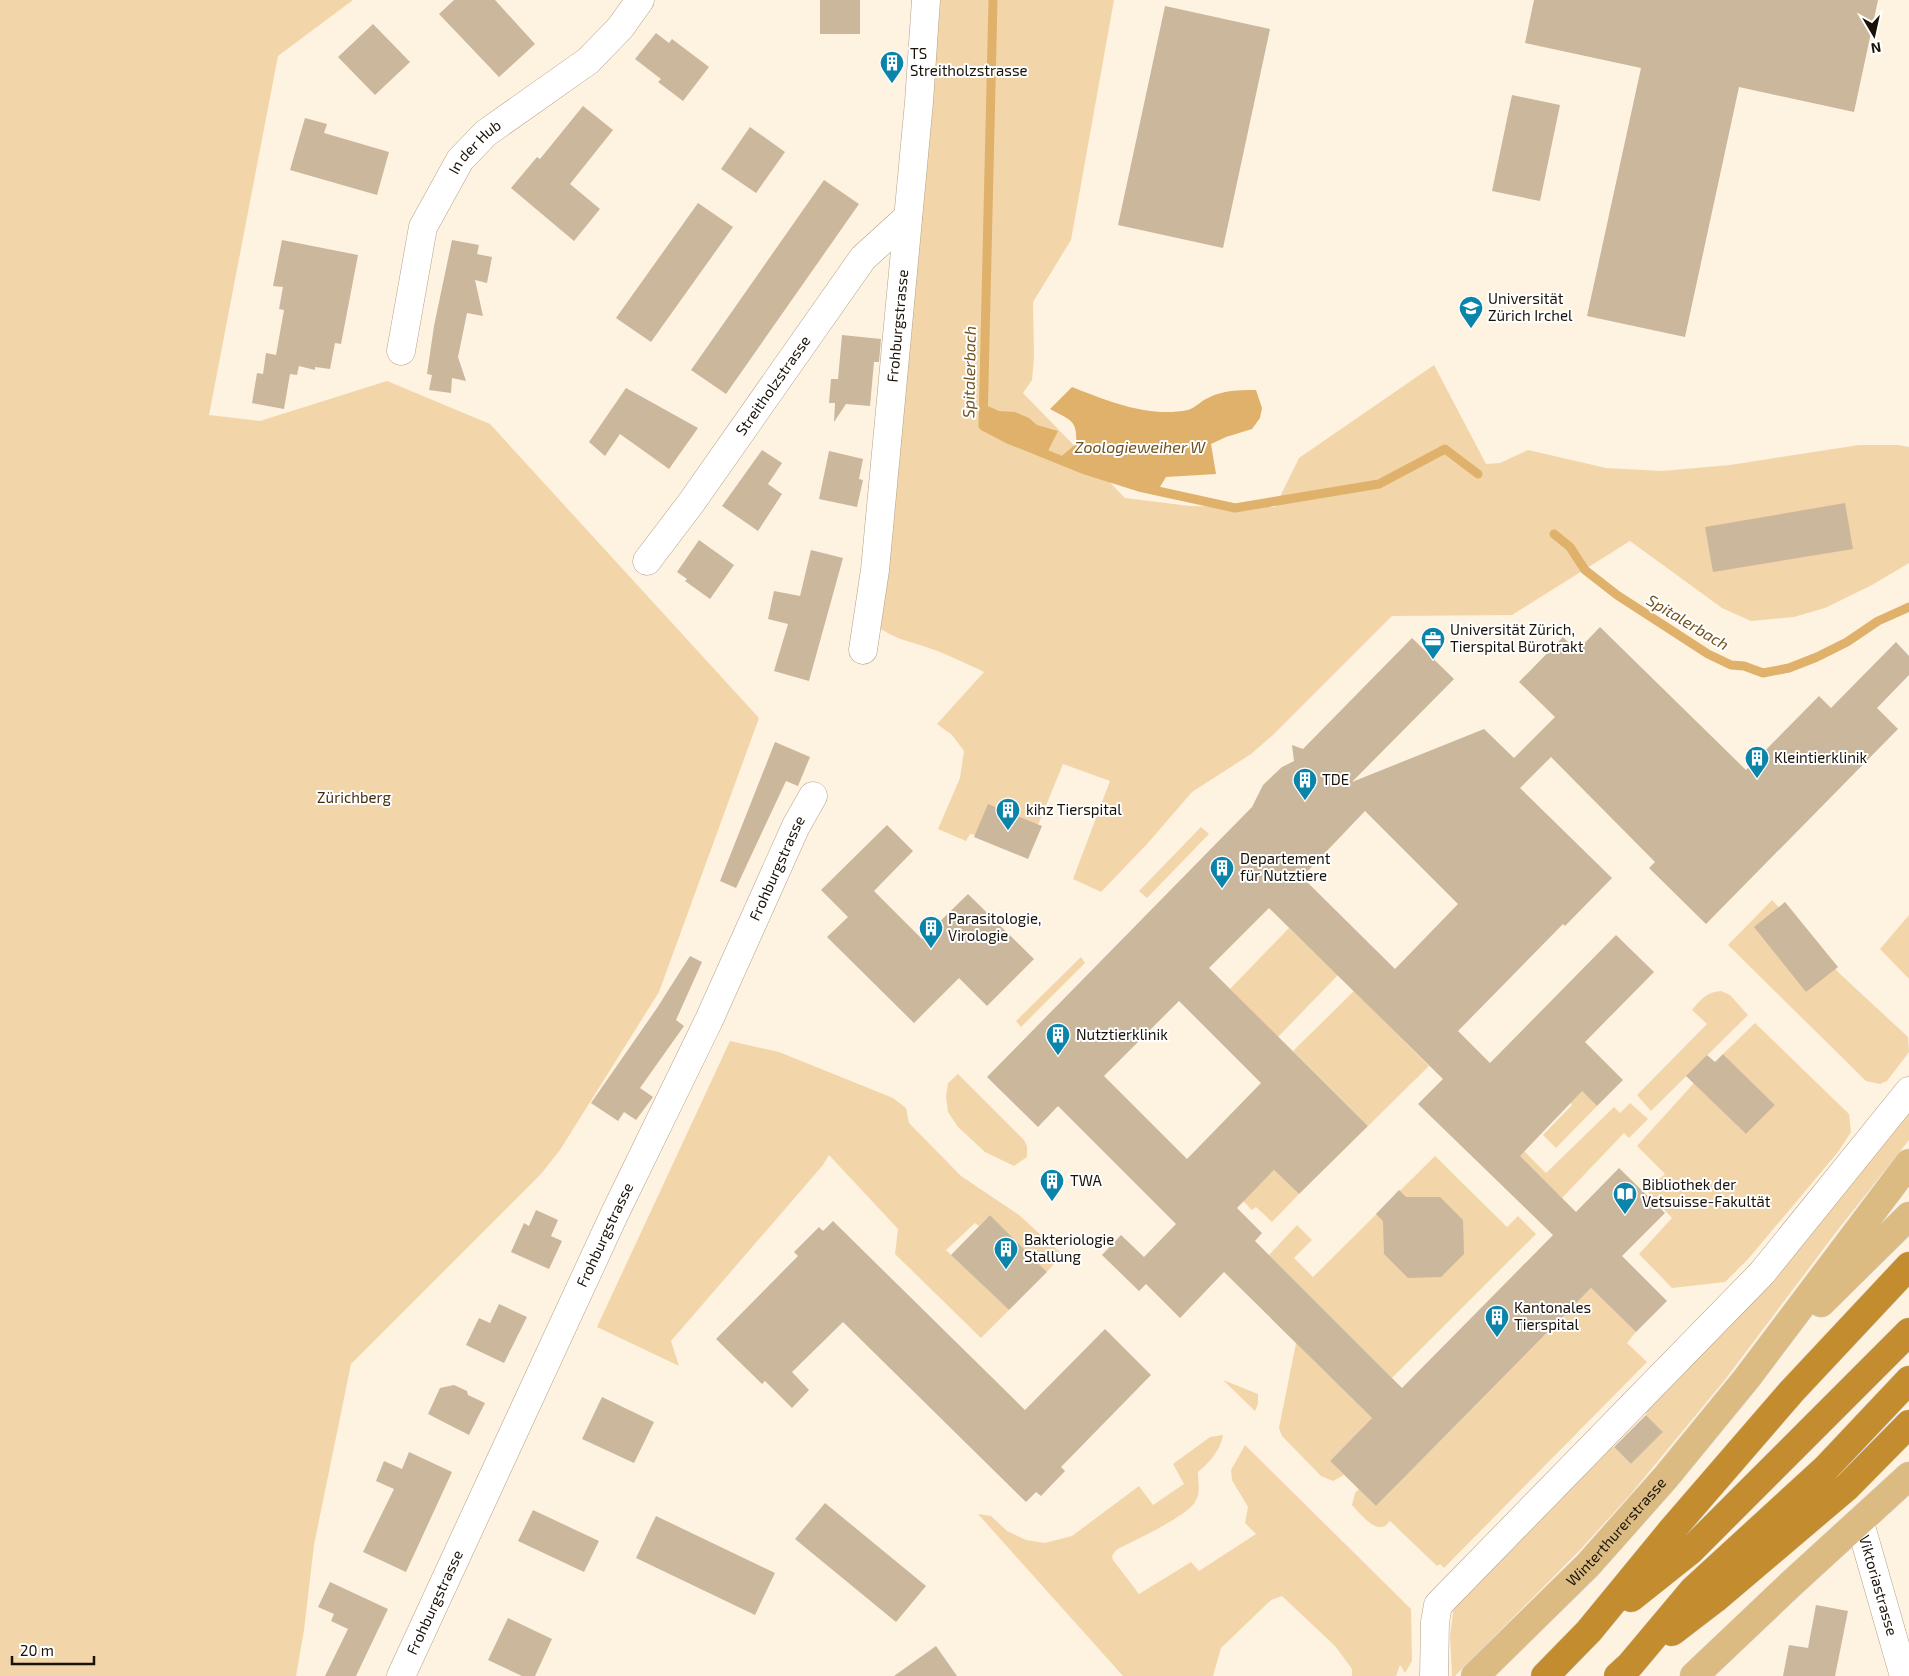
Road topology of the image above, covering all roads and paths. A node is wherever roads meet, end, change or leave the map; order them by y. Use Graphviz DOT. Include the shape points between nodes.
graph roads {
  1 [pos="640,0"];
  2 [pos="926,0"];
  3 [pos="908,217"];
  4 [pos="401,351"];
  5 [pos="647,561"];
  6 [pos="863,650"];
  7 [pos="813,796"];
  8 [pos="1909,1090"];
  9 [pos="1909,1163"];
  10 [pos="1909,1216"];
  11 [pos="1909,1266"];
  12 [pos="1909,1332"];
  13 [pos="1747,1378"];
  14 [pos="1909,1380"];
  15 [pos="1909,1424"];
  16 [pos="1909,1476"];
  17 [pos="1860,1523"];
  18 [pos="1589,1631"];
  19 [pos="1624,1670"];
  20 [pos="401,1676"];
  21 [pos="1434,1676"];
  22 [pos="1475,1676"];
  23 [pos="1545,1676"];
  24 [pos="1694,1676"];
  25 [pos="1907,1676"];
  1 -- 4 [label="street, In der Hub" via="620,28 588,60 486,133 460,160 423,227"];
  2 -- 3 [label="street, Frohburgstrasse"];
  3 -- 5 [label="street, Streitholzstrasse" via="863,258 692,503"];
  3 -- 6 [label="street, Frohburgstrasse" via="875,570"];
  7 -- 20 [label="street, Frohburgstrasse" via="796,826 709,1020 614,1215"];
  8 -- 21 [label="street" via="1762,1273 1438,1605 1434,1622"];
  9 -- 13 [label="main road"];
  10 -- 13 [label="main road"];
  11 -- 18 [label="highway" via="1791,1392"];
  12 -- 18 [label="highway" via="1690,1551"];
  13 -- 22 [label="main road, Winterthurerstrasse" via="1588,1565"];
  14 -- 19 [label="highway" via="1826,1468 1693,1590"];
  15 -- 19 [label="highway" via="1847,1487 1715,1599"];
  16 -- 17 [label="main road"];
  17 -- 24 [label="main road"];
  17 -- 25 [label="street, Viktoriastrasse"];
  18 -- 23 [label="highway"];
}
